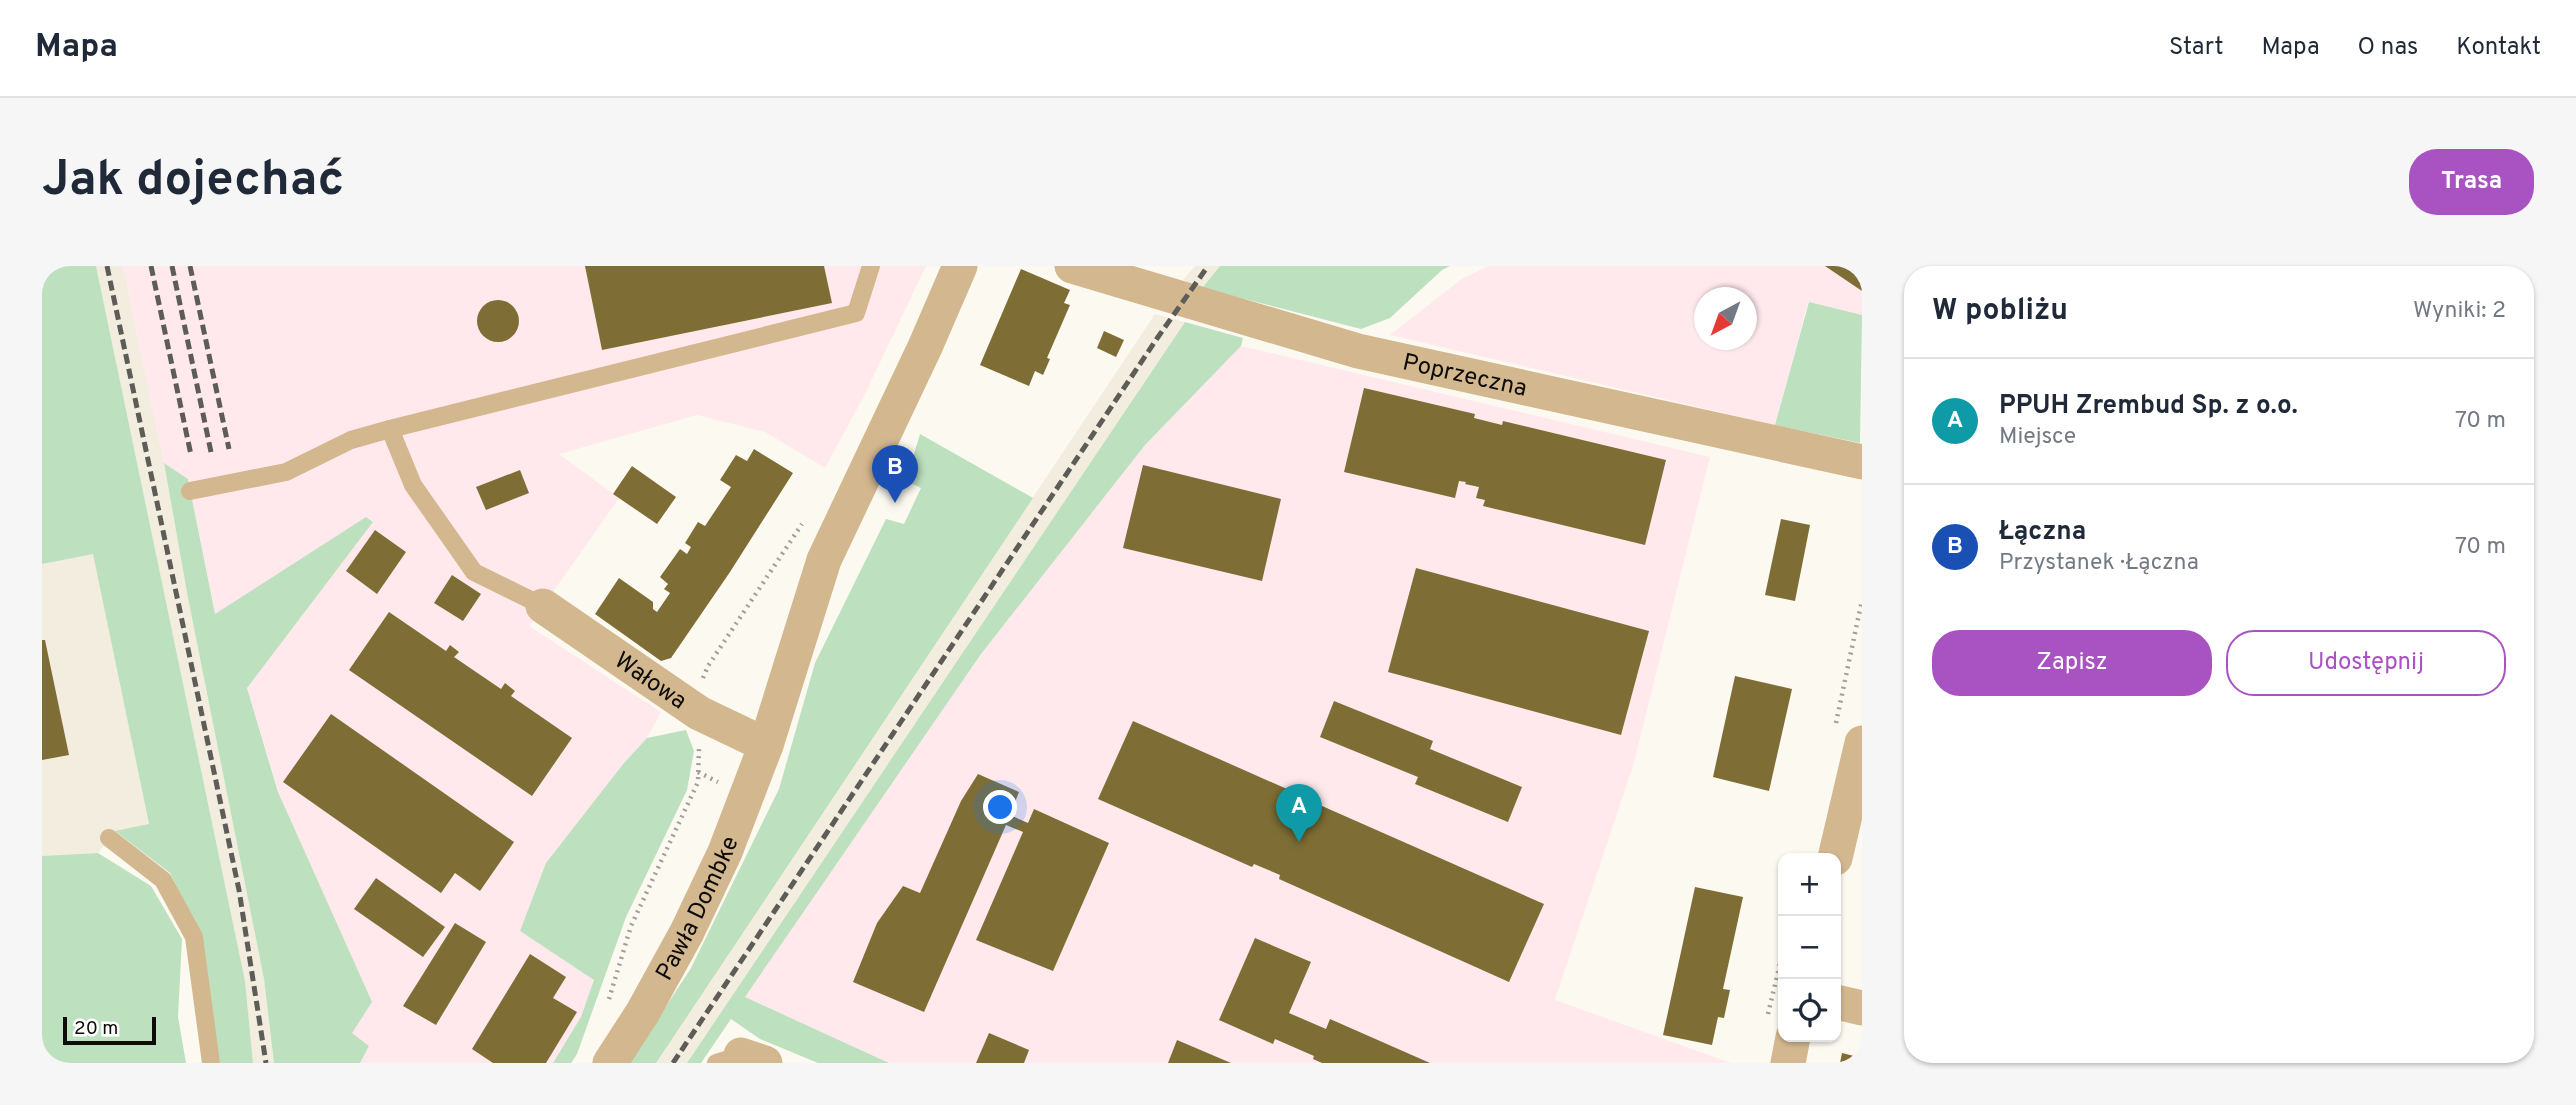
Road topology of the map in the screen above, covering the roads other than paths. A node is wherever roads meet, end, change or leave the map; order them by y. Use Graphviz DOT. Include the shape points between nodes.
graph roads {
  1 [pos="871,266"];
  2 [pos="960,266"];
  3 [pos="1072,266"];
  4 [pos="390,429"];
  5 [pos="1862,462"];
  6 [pos="190,491"];
  7 [pos="543,607"];
  8 [pos="1862,743"];
  9 [pos="766,745"];
  10 [pos="109,838"];
  11 [pos="1836,853"];
  12 [pos="1841,1003"];
  13 [pos="1862,1008"];
  14 [pos="1784,1042"];
  15 [pos="211,1063"];
  16 [pos="610,1063"];
  17 [pos="1788,1063"];
  1 -- 4 [label="lane" via="856,313"];
  2 -- 9 [label="street, Pawła Dombke" via="824,560"];
  3 -- 5 [label="street, Poprzeczna" via="1358,351"];
  4 -- 6 [label="lane" via="351,440 286,472"];
  4 -- 7 [label="lane" via="413,485 474,572"];
  7 -- 9 [label="street, Wałowa" via="699,713"];
  8 -- 11 [label="street"];
  9 -- 16 [label="street, Pawła Dombke" via="725,852 687,932"];
  10 -- 15 [label="lane" via="163,880 194,937"];
  12 -- 13 [label="street"];
  14 -- 17 [label="street"];
}
